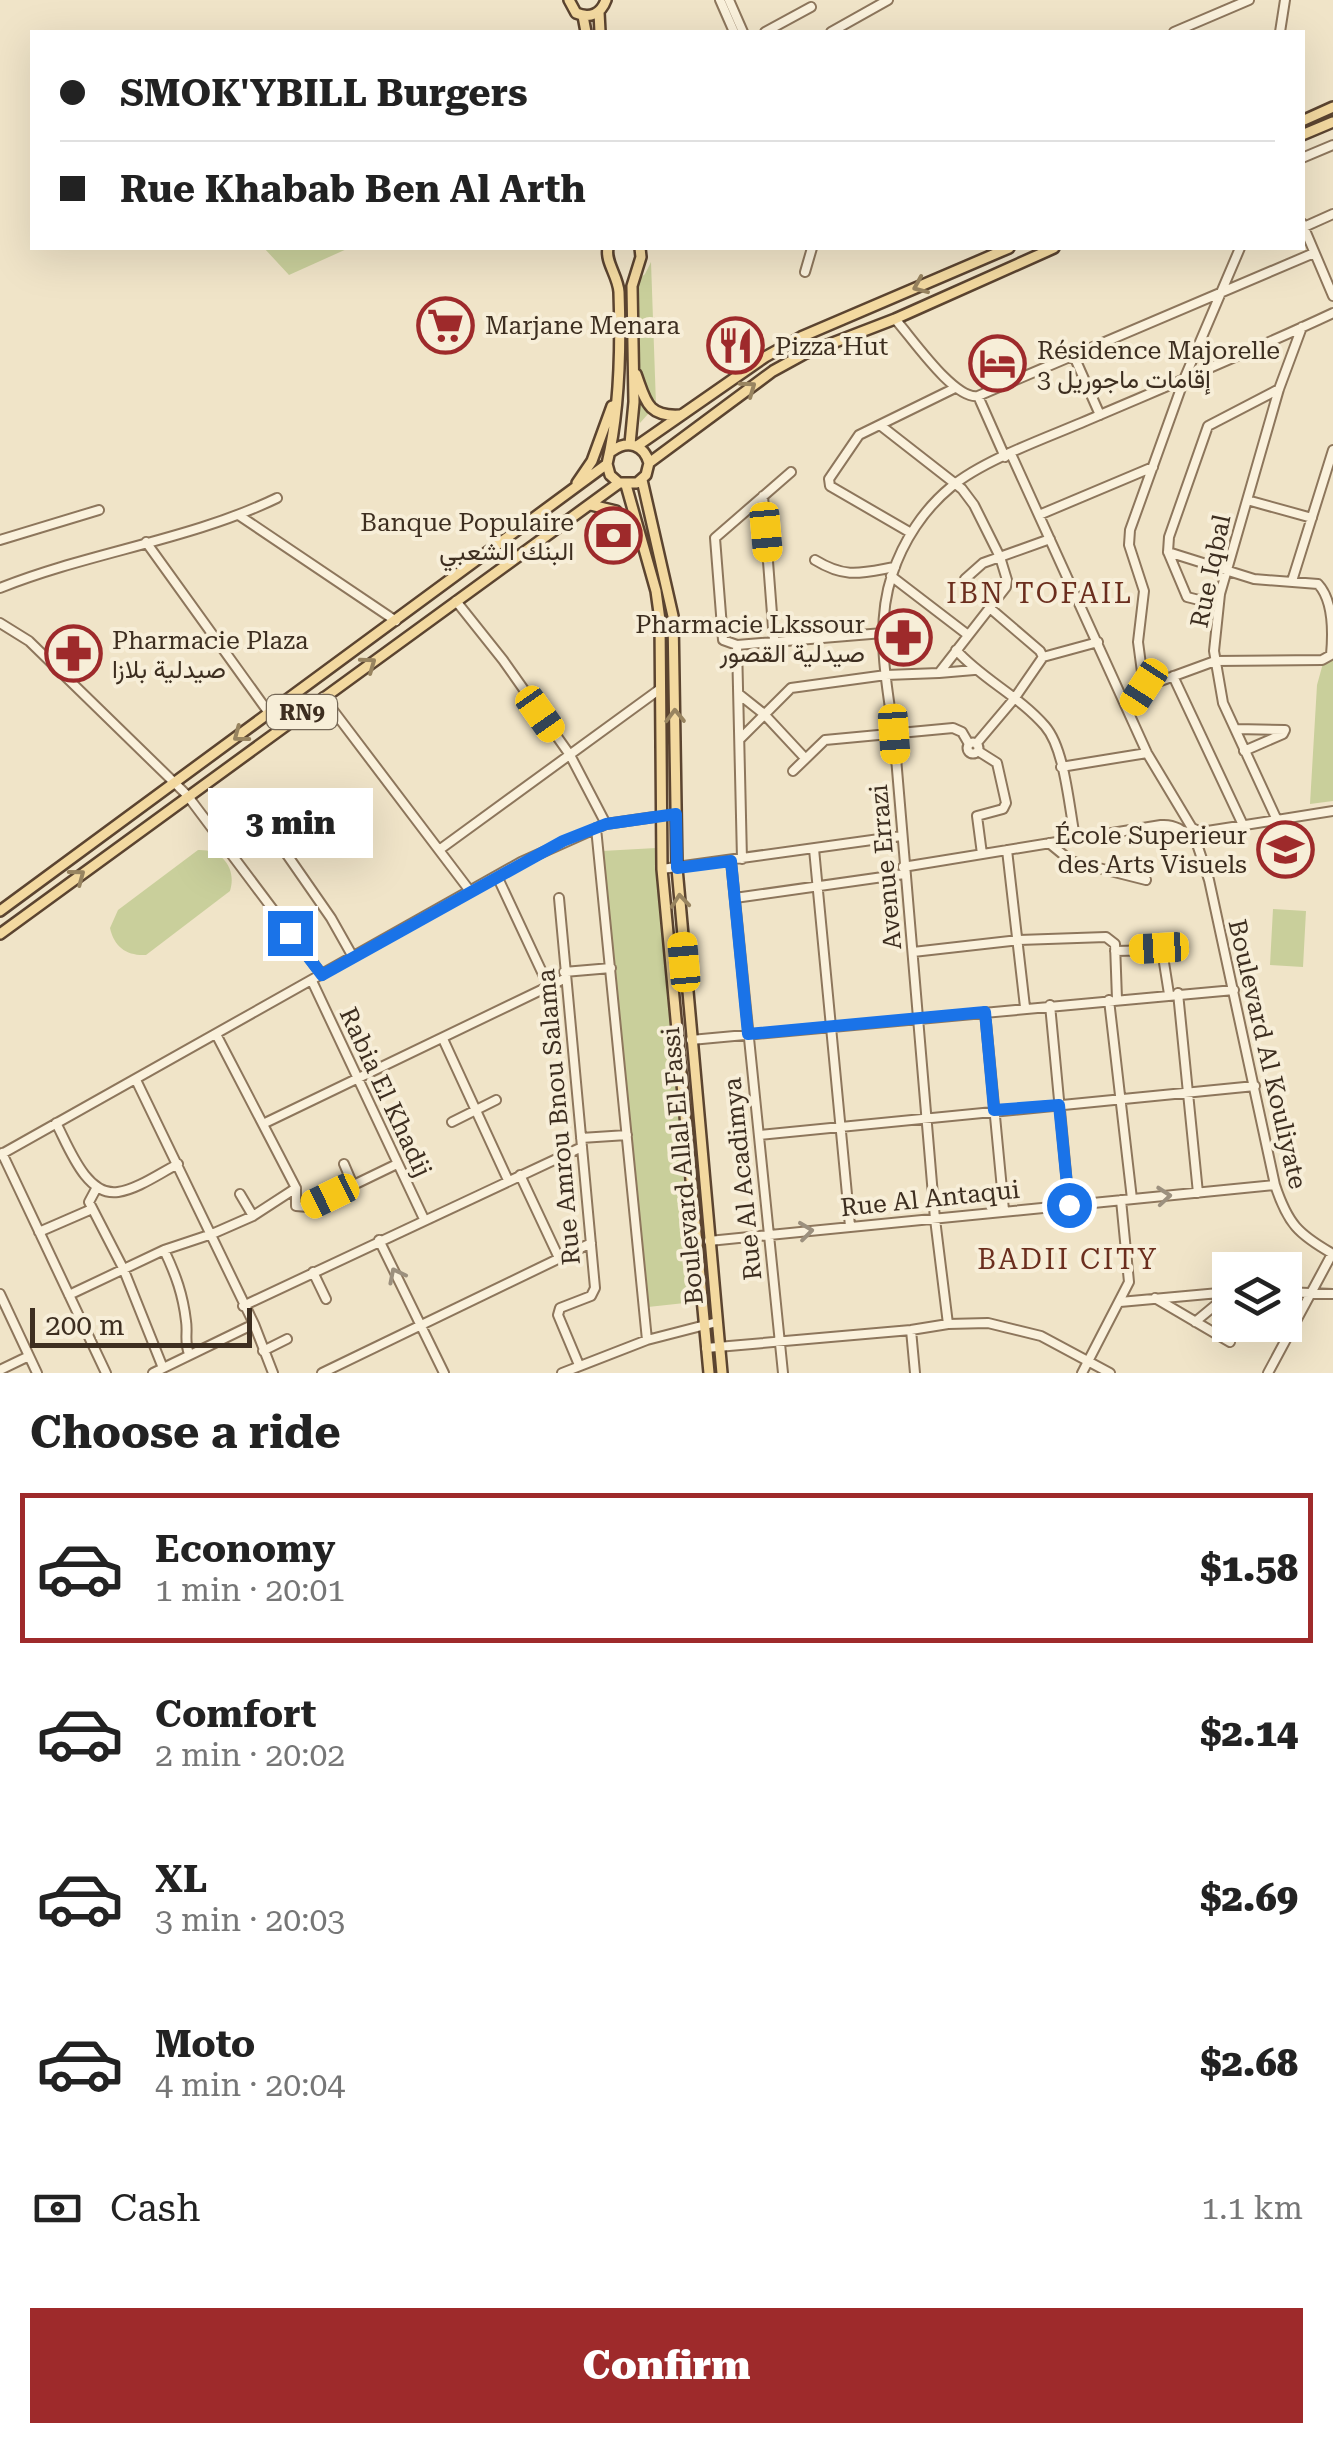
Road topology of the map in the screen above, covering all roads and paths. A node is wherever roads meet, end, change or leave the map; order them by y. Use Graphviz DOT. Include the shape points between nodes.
graph roads {
  1 [pos="569,0"];
  2 [pos="606,0"];
  3 [pos="720,0"];
  4 [pos="729,0"];
  5 [pos="888,0"];
  6 [pos="1250,0"];
  7 [pos="1286,0"];
  8 [pos="811,7"];
  9 [pos="599,12"];
  10 [pos="583,16"];
  11 [pos="586,30"];
  12 [pos="600,30"];
  13 [pos="733,30"];
  14 [pos="743,30"];
  15 [pos="769,30"];
  16 [pos="834,30"];
  17 [pos="1179,30"];
  18 [pos="1280,30"];
  19 [pos="1333,107"];
  20 [pos="1305,120"];
  21 [pos="1333,122"];
  22 [pos="1305,134"];
  23 [pos="1333,145"];
  24 [pos="1305,157"];
  25 [pos="1333,214"];
  26 [pos="1305,224"];
  27 [pos="1305,230"];
  28 [pos="608,250"];
  29 [pos="640,250"];
  30 [pos="812,250"];
  31 [pos="1004,250"];
  32 [pos="1050,250"];
  33 [pos="1239,250"];
  34 [pos="1314,253"];
  35 [pos="638,265"];
  36 [pos="614,269"];
  37 [pos="806,272"];
  38 [pos="1220,290"];
  39 [pos="1333,296"];
  40 [pos="1333,313"];
  41 [pos="895,320"];
  42 [pos="1302,328"];
  43 [pos="1073,354"];
  44 [pos="632,364"];
  45 [pos="1184,378"];
  46 [pos="617,379"];
  47 [pos="955,388"];
  48 [pos="1279,389"];
  49 [pos="978,396"];
  50 [pos="683,415"];
  51 [pos="1100,415"];
  52 [pos="880,425"];
  53 [pos="634,445"];
  54 [pos="1333,450"];
  55 [pos="612,451"];
  56 [pos="1008,456"];
  57 [pos="649,463"];
  58 [pos="607,464"];
  59 [pos="1153,467"];
  60 [pos="791,472"];
  61 [pos="642,480"];
  62 [pos="622,484"];
  63 [pos="954,484"];
  64 [pos="569,494"];
  65 [pos="763,496"];
  66 [pos="277,498"];
  67 [pos="1247,500"];
  68 [pos="588,506"];
  69 [pos="99,510"];
  70 [pos="1039,514"];
  71 [pos="240,516"];
  72 [pos="1312,518"];
  73 [pos="911,533"];
  74 [pos="1050,539"];
  75 [pos="0,540"];
  76 [pos="146,542"];
  77 [pos="643,544"];
  78 [pos="1168,552"];
  79 [pos="1000,557"];
  80 [pos="815,560"];
  81 [pos="893,572"];
  82 [pos="1226,572"];
  83 [pos="965,580"];
  84 [pos="1292,580"];
  85 [pos="2,589"];
  86 [pos="1220,594"];
  87 [pos="456,600"];
  88 [pos="991,609"];
  89 [pos="396,620"];
  90 [pos="0,623"];
  91 [pos="883,633"];
  92 [pos="968,635"];
  93 [pos="774,640"];
  94 [pos="1098,642"];
  95 [pos="738,645"];
  96 [pos="956,650"];
  97 [pos="1043,657"];
  98 [pos="1215,661"];
  99 [pos="974,670"];
  100 [pos="939,673"];
  101 [pos="886,676"];
  102 [pos="1174,676"];
  103 [pos="1144,687"];
  104 [pos="660,690"];
  105 [pos="740,695"];
  106 [pos="323,697"];
  107 [pos="1014,699"];
  108 [pos="1129,710"];
  109 [pos="269,713"];
  110 [pos="764,714"];
  111 [pos="1236,729"];
  112 [pos="894,734"];
  113 [pos="741,738"];
  114 [pos="974,746"];
  115 [pos="1244,752"];
  116 [pos="1148,753"];
  117 [pos="570,755"];
  118 [pos="804,757"];
  119 [pos="1061,766"];
  120 [pos="793,771"];
  121 [pos="174,784"];
  122 [pos="187,796"];
  123 [pos="1333,811"];
  124 [pos="676,814"];
  125 [pos="661,816"];
  126 [pos="1276,820"];
  127 [pos="265,822"];
  128 [pos="1243,825"];
  129 [pos="601,826"];
  130 [pos="1194,834"];
  131 [pos="901,836"];
  132 [pos="1074,838"];
  133 [pos="1049,843"];
  134 [pos="814,849"];
  135 [pos="438,850"];
  136 [pos="1007,850"];
  137 [pos="982,854"];
  138 [pos="742,859"];
  139 [pos="731,861"];
  140 [pos="677,868"];
  141 [pos="662,869"];
  142 [pos="904,871"];
  143 [pos="496,876"];
  144 [pos="1146,880"];
  145 [pos="818,886"];
  146 [pos="470,891"];
  147 [pos="558,898"];
  148 [pos="735,898"];
  149 [pos="0,911"];
  150 [pos="0,934"];
  151 [pos="1019,940"];
  152 [pos="1116,950"];
  153 [pos="912,952"];
  154 [pos="353,957"];
  155 [pos="611,968"];
  156 [pos="322,975"];
  157 [pos="564,976"];
  158 [pos="312,981"];
  159 [pos="548,986"];
  160 [pos="1234,990"];
  161 [pos="1174,994"];
  162 [pos="1113,999"];
  163 [pos="1050,1005"];
  164 [pos="1025,1007"];
  165 [pos="985,1012"];
  166 [pos="919,1018"];
  167 [pos="832,1025"];
  168 [pos="748,1034"];
  169 [pos="217,1036"];
  170 [pos="443,1040"];
  171 [pos="691,1040"];
  172 [pos="357,1079"];
  173 [pos="136,1080"];
  174 [pos="1256,1086"];
  175 [pos="1188,1092"];
  176 [pos="496,1100"];
  177 [pos="1123,1100"];
  178 [pos="1059,1105"];
  179 [pos="476,1110"];
  180 [pos="994,1110"];
  181 [pos="927,1117"];
  182 [pos="452,1122"];
  183 [pos="56,1123"];
  184 [pos="265,1123"];
  185 [pos="841,1126"];
  186 [pos="758,1134"];
  187 [pos="627,1135"];
  188 [pos="582,1142"];
  189 [pos="1,1154"];
  190 [pos="178,1164"];
  191 [pos="344,1164"];
  192 [pos="397,1164"];
  193 [pos="520,1174"];
  194 [pos="508,1180"];
  195 [pos="353,1185"];
  196 [pos="1276,1186"];
  197 [pos="97,1187"];
  198 [pos="296,1188"];
  199 [pos="1198,1193"];
  200 [pos="240,1194"];
  201 [pos="1132,1199"];
  202 [pos="1122,1200"];
  203 [pos="1069,1205"];
  204 [pos="92,1208"];
  205 [pos="1004,1210"];
  206 [pos="253,1216"];
  207 [pos="424,1219"];
  208 [pos="935,1219"];
  209 [pos="850,1226"];
  210 [pos="39,1232"];
  211 [pos="212,1234"];
  212 [pos="768,1236"];
  213 [pos="379,1240"];
  214 [pos="709,1241"];
  215 [pos="590,1244"];
  216 [pos="164,1250"];
  217 [pos="1333,1254"];
  218 [pos="559,1258"];
  219 [pos="123,1268"];
  220 [pos="313,1272"];
  221 [pos="1302,1292"];
  222 [pos="1314,1292"];
  223 [pos="1212,1293"];
  224 [pos="0,1294"];
  225 [pos="1333,1294"];
  226 [pos="69,1295"];
  227 [pos="1154,1298"];
  228 [pos="326,1300"];
  229 [pos="1120,1302"];
  230 [pos="243,1306"];
  231 [pos="1212,1307"];
  232 [pos="716,1322"];
  233 [pos="1195,1322"];
  234 [pos="703,1323"];
  235 [pos="254,1324"];
  236 [pos="948,1324"];
  237 [pos="422,1326"];
  238 [pos="910,1330"];
  239 [pos="1212,1332"];
  240 [pos="287,1339"];
  241 [pos="647,1340"];
  242 [pos="780,1341"];
  243 [pos="720,1346"];
  244 [pos="706,1348"];
  245 [pos="263,1351"];
  246 [pos="189,1354"];
  247 [pos="29,1356"];
  248 [pos="177,1360"];
  249 [pos="1088,1360"];
  250 [pos="579,1365"];
  251 [pos="163,1368"];
  252 [pos="0,1370"];
  253 [pos="184,1372"];
  254 [pos="37,1373"];
  255 [pos="106,1373"];
  256 [pos="153,1373"];
  257 [pos="272,1373"];
  258 [pos="322,1373"];
  259 [pos="444,1373"];
  260 [pos="562,1373"];
  261 [pos="708,1373"];
  262 [pos="722,1373"];
  263 [pos="783,1373"];
  264 [pos="915,1373"];
  265 [pos="1082,1373"];
  266 [pos="1110,1373"];
  267 [pos="1268,1373"];
  1 -- 10 [label="main road"];
  2 -- 9 [label="main road"];
  3 -- 13 [label="street"];
  4 -- 14 [label="street"];
  5 -- 16 [label="street"];
  6 -- 17 [label="street"];
  7 -- 18 [label="street"];
  8 -- 15 [label="street"];
  9 -- 10 [label="main road"];
  9 -- 12 [label="main road"];
  10 -- 11 [label="main road"];
  19 -- 20 [label="main road"];
  21 -- 22 [label="main road"];
  23 -- 24 [label="street"];
  25 -- 26 [label="street"];
  27 -- 34 [label="street"];
  28 -- 36 [label="main road"];
  29 -- 35 [label="main road"];
  30 -- 37 [label="street"];
  31 -- 50 [label="main road, one-way" via="801,338"];
  32 -- 41 [label="main road"];
  33 -- 38 [label="street"];
  34 -- 38 [label="street"];
  34 -- 39 [label="street"];
  35 -- 36 [label="main road" via="627,272"];
  35 -- 44 [label="main road"];
  36 -- 46 [label="main road"];
  38 -- 43 [label="street"];
  38 -- 45 [label="street"];
  40 -- 42 [label="street, Avenue Errazi"];
  41 -- 47 [label="street"];
  57 -- 41 [label="main road, one-way" via="773,371"];
  42 -- 45 [label="street, Avenue Errazi"];
  42 -- 48 [label="street, Rue Iqbal"];
  43 -- 49 [label="street"];
  43 -- 51 [label="street"];
  44 -- 50 [label="main road" via="652,410"];
  44 -- 53 [label="main road"];
  45 -- 51 [label="street, Avenue Errazi"];
  45 -- 59 [label="street"];
  46 -- 55 [label="main road"];
  46 -- 64 [label="main road" via="603,436"];
  47 -- 49 [label="street"];
  47 -- 52 [label="street"];
  48 -- 67 [label="street, Rue Iqbal"];
  48 -- 78 [label="street" via="1208,426"];
  49 -- 56 [label="street, Boulevard Al Kouliyate"];
  50 -- 53 [label="main road"];
  51 -- 56 [label="street, Avenue Errazi"];
  52 -- 63 [label="street"];
  52 -- 73 [label="street" via="855,439 828,482"];
  53 -- 55 [label="main road"];
  53 -- 57 [label="main road"];
  54 -- 72 [label="street"];
  55 -- 58 [label="main road"];
  56 -- 63 [label="street, Avenue Errazi"];
  56 -- 70 [label="street, Boulevard Al Kouliyate"];
  57 -- 61 [label="main road"];
  58 -- 62 [label="main road"];
  58 -- 64 [label="main road, RN9"];
  59 -- 70 [label="street"];
  59 -- 103 [label="street" via="1128,539 1144,590 1138,642"];
  60 -- 65 [label="street"];
  61 -- 62 [label="main road, RN9"];
  124 -- 61 [label="main road, Boulevard Allal El Fassi, one-way" via="673,616"];
  62 -- 68 [label="main road, RN9"];
  62 -- 77 [label="main road, Boulevard Allal El Fassi"];
  63 -- 73 [label="street, Avenue Errazi"];
  63 -- 79 [label="street" via="974,505"];
  64 -- 89 [label="main road, RN9"];
  65 -- 93 [label="street"];
  65 -- 95 [label="street" via="714,543 722,640"];
  66 -- 71 [label="street"];
  67 -- 72 [label="street"];
  67 -- 82 [label="street, Rue Iqbal"];
  68 -- 77 [label="main road" via="616,511"];
  68 -- 87 [label="main road, RN9"];
  69 -- 75 [label="street"];
  70 -- 74 [label="street, Boulevard Al Kouliyate"];
  71 -- 76 [label="street"];
  71 -- 89 [label="street"];
  72 -- 84 [label="street"];
  73 -- 81 [label="street, Avenue Errazi"];
  74 -- 79 [label="street"];
  74 -- 94 [label="street, Boulevard Al Kouliyate"];
  76 -- 85 [label="street"];
  76 -- 109 [label="street"];
  77 -- 104 [label="main road, Boulevard Allal El Fassi" via="660,620"];
  78 -- 82 [label="street"];
  78 -- 86 [label="street" via="1187,597"];
  79 -- 83 [label="street" via="977,566"];
  79 -- 88 [label="street" via="1007,584"];
  80 -- 81 [label="street" via="840,574"];
  81 -- 91 [label="street, Avenue Errazi"];
  81 -- 92 [label="street"];
  82 -- 84 [label="street"];
  82 -- 86 [label="street, Rue Iqbal"];
  84 -- 98 [label="street" via="1318,584 1329,604 1328,659"];
  86 -- 98 [label="street, Rue Iqbal"];
  106 -- 87 [label="main road, RN9, one-way"];
  87 -- 117 [label="street"];
  88 -- 92 [label="street"];
  88 -- 97 [label="street"];
  89 -- 109 [label="main road, RN9"];
  90 -- 121 [label="street" via="29,641"];
  91 -- 93 [label="street"];
  91 -- 101 [label="street, Avenue Errazi"];
  92 -- 96 [label="street"];
  93 -- 95 [label="street"];
  94 -- 97 [label="street"];
  94 -- 108 [label="street, Boulevard Al Kouliyate"];
  95 -- 105 [label="street"];
  96 -- 99 [label="street"];
  96 -- 100 [label="street"];
  97 -- 107 [label="street"];
  98 -- 102 [label="street"];
  98 -- 111 [label="street, Rue Iqbal"];
  99 -- 100 [label="street"];
  99 -- 107 [label="street"];
  100 -- 101 [label="street"];
  101 -- 110 [label="street" via="792,688"];
  101 -- 112 [label="street, Avenue Errazi"];
  102 -- 103 [label="street"];
  102 -- 128 [label="street"];
  103 -- 108 [label="street"];
  104 -- 117 [label="street"];
  104 -- 125 [label="main road, Boulevard Allal El Fassi"];
  105 -- 110 [label="street"];
  105 -- 113 [label="street"];
  106 -- 122 [label="main road, RN9"];
  106 -- 135 [label="street"];
  107 -- 114 [label="street"];
  107 -- 119 [label="street" via="1045,726"];
  108 -- 116 [label="street, Boulevard Al Kouliyate"];
  109 -- 121 [label="main road, RN9, one-way"];
  110 -- 113 [label="street"];
  110 -- 118 [label="street"];
  111 -- 115 [label="street, Rue Iqbal"];
  111 -- 115 [label="street" via="1286,730"];
  112 -- 114 [label="street" via="953,728"];
  112 -- 118 [label="street" via="824,740"];
  112 -- 131 [label="street, Avenue Errazi"];
  113 -- 138 [label="street"];
  114 -- 137 [label="street" via="997,763 1006,804 978,816"];
  115 -- 126 [label="street, Rue Iqbal"];
  116 -- 119 [label="street"];
  116 -- 130 [label="street, Boulevard Al Kouliyate"];
  117 -- 129 [label="street"];
  117 -- 135 [label="street"];
  118 -- 120 [label="street"];
  119 -- 132 [label="street"];
  121 -- 122 [label="street"];
  121 -- 149 [label="main road, RN9"];
  150 -- 122 [label="main road, RN9, one-way"];
  122 -- 156 [label="street"];
  123 -- 126 [label="street"];
  124 -- 125 [label="street"];
  124 -- 140 [label="main road, Boulevard Allal El Fassi"];
  125 -- 129 [label="street"];
  125 -- 141 [label="main road, Boulevard Allal El Fassi"];
  126 -- 128 [label="street"];
  127 -- 154 [label="street"];
  128 -- 130 [label="street"];
  129 -- 143 [label="street"];
  129 -- 155 [label="street"];
  130 -- 132 [label="street" via="1166,825"];
  130 -- 160 [label="street, Boulevard Al Kouliyate"];
  131 -- 134 [label="street"];
  131 -- 142 [label="street, Avenue Errazi"];
  132 -- 133 [label="street"];
  133 -- 136 [label="street"];
  133 -- 144 [label="street" via="1071,860"];
  134 -- 138 [label="street"];
  134 -- 145 [label="street"];
  135 -- 146 [label="street"];
  136 -- 137 [label="street"];
  136 -- 151 [label="street"];
  137 -- 142 [label="street"];
  138 -- 139 [label="street"];
  139 -- 140 [label="street"];
  139 -- 148 [label="street, Rue Al Acadimya"];
  140 -- 141 [label="street"];
  171 -- 140 [label="main road, Boulevard Allal El Fassi, one-way"];
  141 -- 234 [label="main road, Boulevard Allal El Fassi"];
  142 -- 145 [label="street"];
  142 -- 153 [label="street, Avenue Errazi"];
  143 -- 146 [label="street"];
  143 -- 159 [label="street"];
  145 -- 148 [label="street"];
  145 -- 167 [label="street"];
  146 -- 154 [label="street"];
  147 -- 157 [label="street, Rue Amrou Bnou Salama"];
  148 -- 168 [label="street, Rue Al Acadimya"];
  151 -- 152 [label="street" via="1106,937"];
  151 -- 153 [label="street"];
  151 -- 164 [label="street"];
  152 -- 161 [label="street" via="1162,950"];
  152 -- 162 [label="street"];
  153 -- 166 [label="street, Avenue Errazi"];
  154 -- 156 [label="street"];
  155 -- 157 [label="street"];
  155 -- 187 [label="street"];
  156 -- 158 [label="street"];
  157 -- 159 [label="street"];
  157 -- 188 [label="street, Rue Amrou Bnou Salama"];
  158 -- 169 [label="street"];
  158 -- 172 [label="street, Rabia El Khadij"];
  159 -- 170 [label="street"];
  160 -- 161 [label="street"];
  160 -- 174 [label="street, Boulevard Al Kouliyate"];
  161 -- 162 [label="street"];
  161 -- 175 [label="street"];
  162 -- 163 [label="street"];
  162 -- 177 [label="street"];
  163 -- 164 [label="street"];
  163 -- 178 [label="street"];
  164 -- 165 [label="street"];
  165 -- 166 [label="street"];
  165 -- 180 [label="street"];
  166 -- 167 [label="street"];
  166 -- 181 [label="street, Avenue Errazi"];
  167 -- 168 [label="street"];
  167 -- 185 [label="street"];
  168 -- 171 [label="street"];
  168 -- 186 [label="street, Rue Al Acadimya"];
  169 -- 173 [label="street"];
  169 -- 184 [label="street"];
  170 -- 172 [label="street"];
  170 -- 179 [label="street"];
  171 -- 214 [label="main road, Boulevard Allal El Fassi"];
  172 -- 184 [label="street"];
  172 -- 192 [label="street, Rabia El Khadij"];
  173 -- 183 [label="street"];
  173 -- 190 [label="street"];
  174 -- 175 [label="street"];
  174 -- 196 [label="street, Boulevard Al Kouliyate"];
  175 -- 177 [label="street"];
  175 -- 199 [label="street"];
  176 -- 179 [label="street"];
  177 -- 178 [label="street"];
  177 -- 201 [label="street"];
  178 -- 180 [label="street"];
  178 -- 203 [label="street"];
  179 -- 182 [label="street"];
  179 -- 194 [label="street"];
  180 -- 181 [label="street"];
  180 -- 205 [label="street"];
  181 -- 185 [label="street"];
  181 -- 208 [label="street, Avenue Errazi"];
  183 -- 189 [label="street"];
  183 -- 197 [label="street"];
  184 -- 198 [label="street"];
  185 -- 186 [label="street"];
  185 -- 209 [label="street"];
  186 -- 212 [label="street, Rue Al Acadimya"];
  187 -- 188 [label="street"];
  187 -- 241 [label="street"];
  188 -- 193 [label="street"];
  188 -- 215 [label="street, Rue Amrou Bnou Salama"];
  189 -- 210 [label="street"];
  190 -- 197 [label="street" via="122,1192"];
  190 -- 211 [label="street"];
  191 -- 195 [label="street"];
  192 -- 195 [label="street"];
  192 -- 207 [label="street, Rabia El Khadij"];
  193 -- 194 [label="street"];
  193 -- 218 [label="street"];
  194 -- 207 [label="street"];
  195 -- 198 [label="street" via="304,1208 296,1206"];
  196 -- 199 [label="street, Rue Al Antaqui"];
  196 -- 217 [label="street, Boulevard Al Kouliyate" via="1291,1223"];
  197 -- 204 [label="street" via="89,1198"];
  198 -- 206 [label="street"];
  201 -- 199 [label="street, Rue Al Antaqui, one-way"];
  200 -- 206 [label="street"];
  201 -- 202 [label="street, Rue Al Antaqui"];
  202 -- 203 [label="street, Rue Al Antaqui"];
  202 -- 229 [label="street" via="1129,1282"];
  203 -- 205 [label="street, Rue Al Antaqui"];
  204 -- 210 [label="street"];
  204 -- 219 [label="street"];
  205 -- 208 [label="street, Rue Al Antaqui"];
  206 -- 211 [label="street"];
  207 -- 213 [label="street"];
  208 -- 209 [label="street, Rue Al Antaqui"];
  208 -- 236 [label="street, Avenue Errazi"];
  212 -- 209 [label="street, Rue Al Antaqui, one-way"];
  210 -- 226 [label="street"];
  211 -- 216 [label="street"];
  211 -- 230 [label="street"];
  212 -- 214 [label="street, Rue Al Antaqui"];
  212 -- 242 [label="street, Rue Al Acadimya"];
  213 -- 220 [label="street"];
  237 -- 213 [label="street, one-way"];
  214 -- 232 [label="main road, Boulevard Allal El Fassi"];
  215 -- 218 [label="street"];
  215 -- 250 [label="street, Rue Amrou Bnou Salama" via="594,1293 558,1315"];
  216 -- 219 [label="street"];
  216 -- 246 [label="street" via="181,1289"];
  217 -- 222 [label="street"];
  218 -- 237 [label="street"];
  219 -- 226 [label="street"];
  219 -- 251 [label="street"];
  220 -- 228 [label="street"];
  220 -- 230 [label="street"];
  221 -- 222 [label="street"];
  222 -- 225 [label="street"];
  222 -- 267 [label="street"];
  223 -- 227 [label="street"];
  224 -- 247 [label="street"];
  226 -- 255 [label="street"];
  227 -- 229 [label="street"];
  227 -- 233 [label="street"];
  229 -- 249 [label="street"];
  230 -- 235 [label="street"];
  231 -- 233 [label="street"];
  232 -- 234 [label="street"];
  232 -- 243 [label="main road, Boulevard Allal El Fassi"];
  233 -- 239 [label="street"];
  234 -- 241 [label="street"];
  234 -- 244 [label="main road, Boulevard Allal El Fassi"];
  235 -- 245 [label="street"];
  235 -- 246 [label="street"];
  236 -- 238 [label="street"];
  236 -- 249 [label="street" via="1007,1326"];
  237 -- 258 [label="street"];
  237 -- 259 [label="street"];
  238 -- 242 [label="street"];
  238 -- 264 [label="street"];
  240 -- 245 [label="street"];
  241 -- 250 [label="street"];
  242 -- 243 [label="street"];
  242 -- 263 [label="street, Rue Al Acadimya"];
  243 -- 244 [label="street"];
  243 -- 262 [label="main road, Boulevard Allal El Fassi"];
  244 -- 261 [label="main road, Boulevard Allal El Fassi"];
  245 -- 257 [label="street"];
  246 -- 248 [label="street"];
  247 -- 252 [label="street"];
  247 -- 254 [label="street"];
  248 -- 251 [label="street"];
  248 -- 253 [label="street"];
  249 -- 265 [label="street"];
  249 -- 266 [label="street"];
  250 -- 260 [label="street"];
  251 -- 256 [label="street"];
}
